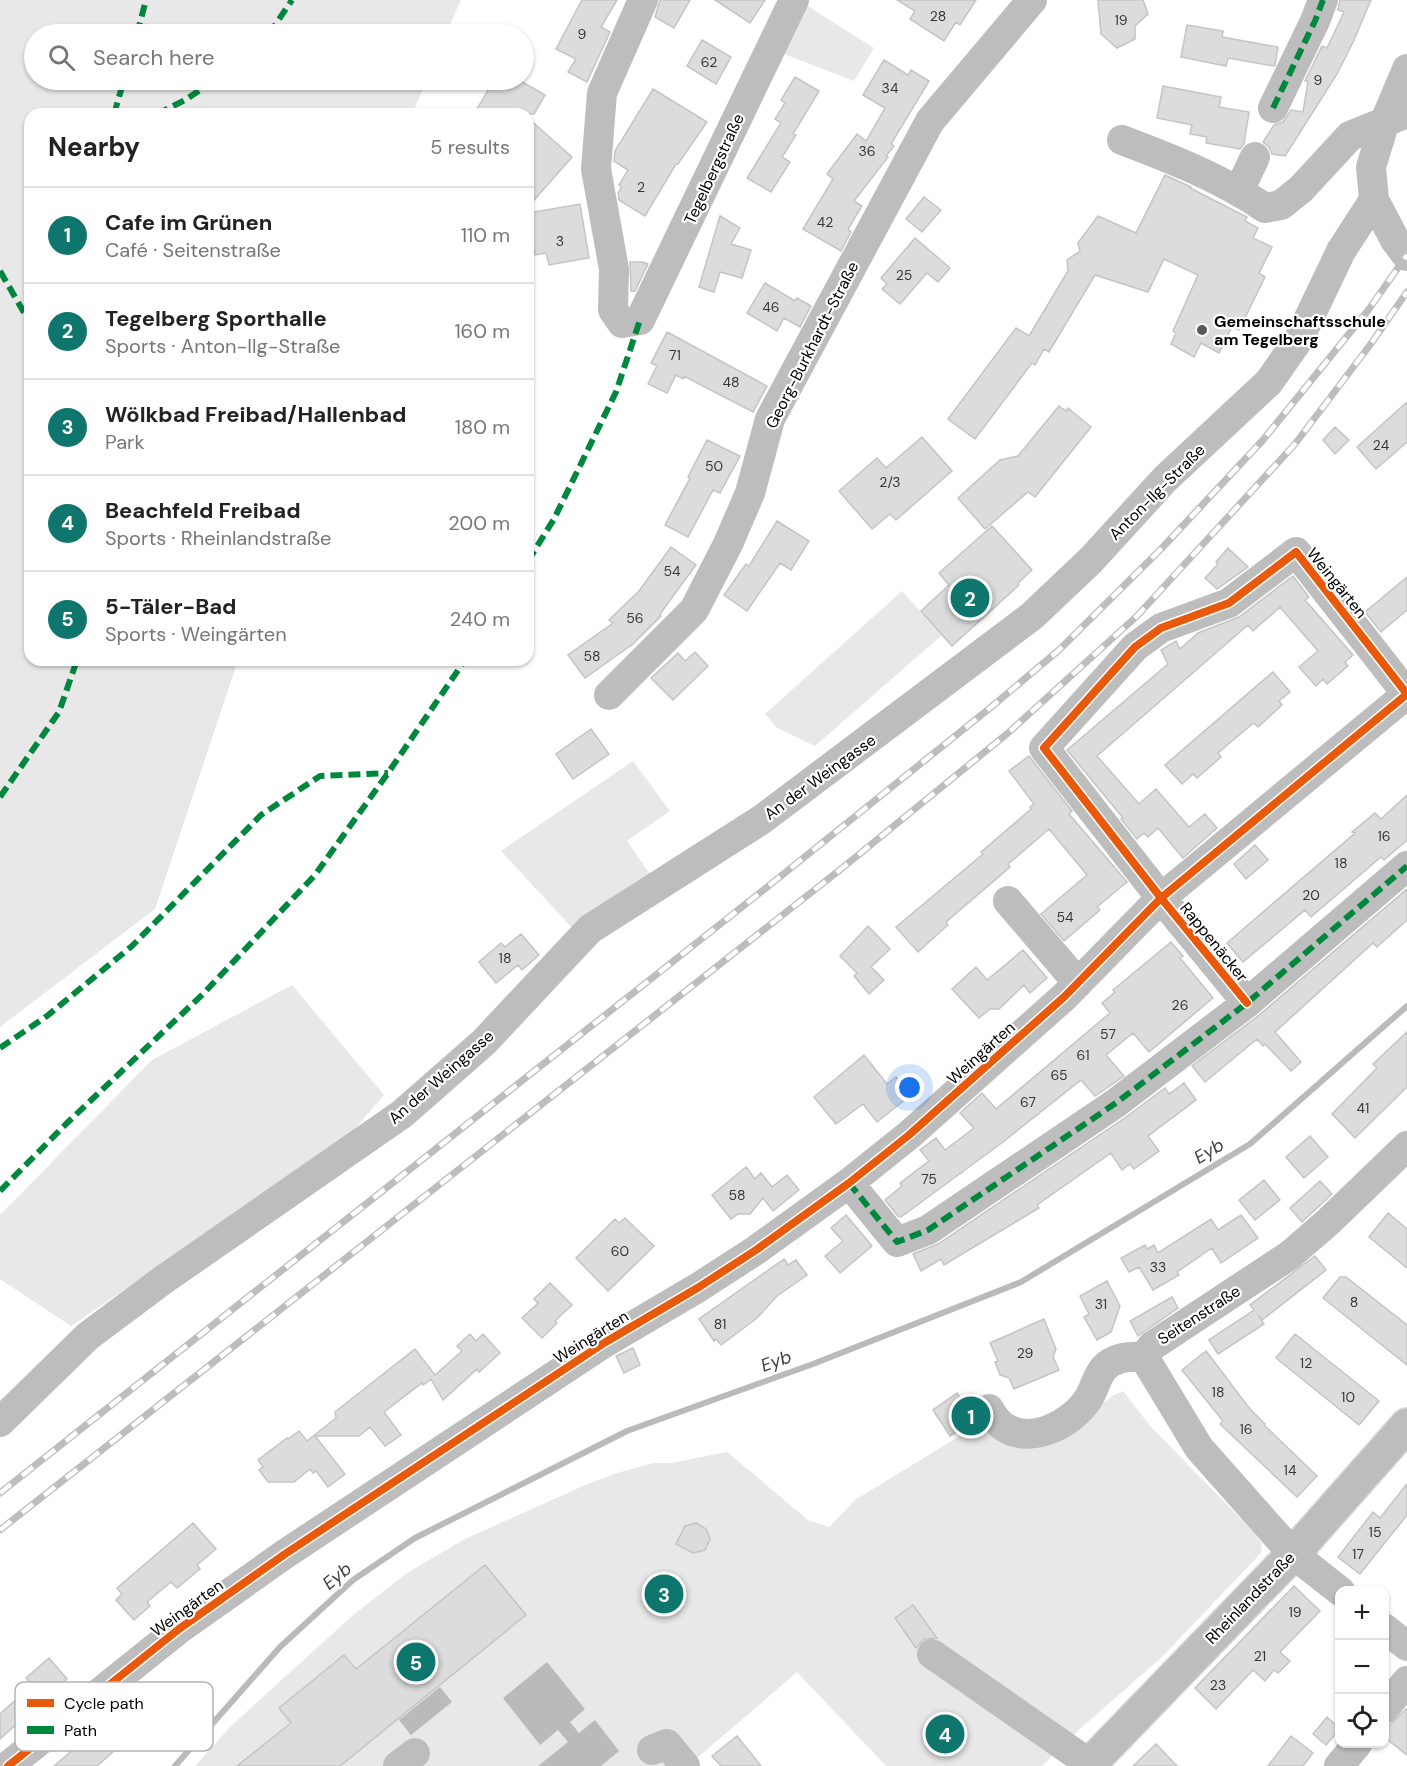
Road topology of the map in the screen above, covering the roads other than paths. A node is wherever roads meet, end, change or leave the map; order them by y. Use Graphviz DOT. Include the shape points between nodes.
graph roads {
  1 [pos="643,0"];
  2 [pos="794,0"];
  3 [pos="1032,0"];
  4 [pos="1323,0"];
  5 [pos="1407,69"];
  6 [pos="1273,108"];
  7 [pos="1396,117"];
  8 [pos="1122,140"];
  9 [pos="1255,157"];
  10 [pos="1239,191"];
  11 [pos="1374,200"];
  12 [pos="1407,256"];
  13 [pos="609,695"];
  14 [pos="880,732"];
  15 [pos="1407,866"];
  16 [pos="1161,898"];
  17 [pos="1008,901"];
  18 [pos="1078,982"];
  19 [pos="1246,1003"];
  20 [pos="1407,1146"];
  21 [pos="849,1183"];
  22 [pos="1144,1357"];
  23 [pos="989,1409"];
  24 [pos="0,1422"];
  25 [pos="1407,1425"];
  26 [pos="1293,1554"];
  27 [pos="1335,1587"];
  28 [pos="1389,1632"];
  29 [pos="1407,1646"];
  30 [pos="932,1654"];
  31 [pos="1407,1681"];
  32 [pos="113,1682"];
  33 [pos="1389,1703"];
  34 [pos="1353,1748"];
  35 [pos="652,1749"];
  36 [pos="27,1751"];
  37 [pos="1089,1765"];
  38 [pos="8,1766"];
  39 [pos="686,1766"];
  40 [pos="1339,1766"];
  1 -- 2 [label="street, Tegelbergstraße" via="602,93 596,169 614,269 613,310 622,323 640,320"];
  3 -- 13 [label="street, Georg-Burkhardt-Straße" via="930,122 770,419 750,493 694,610"];
  4 -- 6 [label="street"];
  5 -- 7 [label="street"];
  7 -- 10 [label="street" via="1350,136 1281,205 1265,208"];
  7 -- 11 [label="street" via="1371,167"];
  8 -- 10 [label="street" via="1171,158"];
  9 -- 10 [label="street"];
  11 -- 12 [label="street"];
  11 -- 14 [label="street, Anton-Ilg-Straße" via="1341,250 1299,339 1269,382 1165,479 1091,560 1032,616"];
  14 -- 24 [label="street, An der Weingasse" via="761,820 590,929 484,1042 402,1114 88,1336"];
  15 -- 19 [label="street, Rappenäcker"];
  16 -- 16 [label="street, Weingärten" via="1044,748 1135,647 1161,628 1229,603 1296,552 1407,694"];
  16 -- 18 [label="street, Weingärten"];
  16 -- 19 [label="street, Rappenäcker"];
  17 -- 18 [label="street"];
  18 -- 21 [label="street, Weingärten" via="909,1135"];
  19 -- 21 [label="street, Rappenäcker" via="1116,1103 928,1230 897,1242"];
  20 -- 22 [label="street, Seitenstraße" via="1290,1256 1152,1346"];
  21 -- 32 [label="street, Weingärten" via="756,1250 604,1342 285,1554 179,1629"];
  22 -- 23 [label="street" via="1132,1356 1107,1365 1077,1412 1042,1432 1014,1432 997,1421"];
  22 -- 26 [label="street, Seitenstraße" via="1199,1448"];
  25 -- 26 [label="main road, Rheinlandstraße"];
  26 -- 27 [label="street, Seitenstraße"];
  26 -- 37 [label="main road, Rheinlandstraße"];
  28 -- 29 [label="street"];
  30 -- 37 [label="street"];
  31 -- 33 [label="street"];
  34 -- 40 [label="street"];
  35 -- 39 [label="street" via="667,1744"];
  36 -- 38 [label="street, Weingärten"];
}
